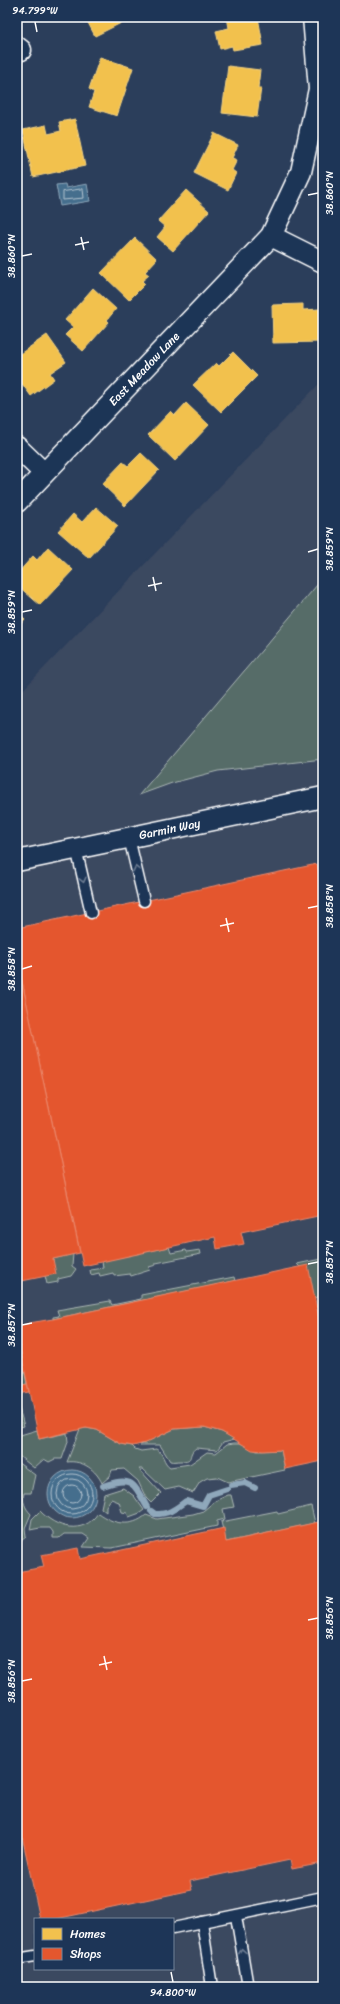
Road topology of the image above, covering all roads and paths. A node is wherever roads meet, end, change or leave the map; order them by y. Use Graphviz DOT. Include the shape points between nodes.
graph roads {
  1 [pos="313,17"];
  2 [pos="270,236"];
  3 [pos="323,262"];
  4 [pos="17,447"];
  5 [pos="44,473"];
  6 [pos="17,502"];
  7 [pos="323,797"];
  8 [pos="129,838"];
  9 [pos="76,848"];
  10 [pos="17,861"];
  11 [pos="144,901"];
  12 [pos="91,913"];
  13 [pos="323,1897"];
  14 [pos="236,1916"];
  15 [pos="202,1922"];
  16 [pos="174,1928"];
  17 [pos="34,1956"];
  18 [pos="17,1960"];
  19 [pos="212,1987"];
  20 [pos="248,1987"];
  1 -- 2 [label="street, East Meadow Lane" via="319,89 301,172"];
  2 -- 3 [label="street"];
  2 -- 5 [label="street, East Meadow Lane"];
  4 -- 5 [label="street"];
  5 -- 6 [label="street, East Meadow Lane"];
  7 -- 8 [label="street, Garmin Way"];
  8 -- 9 [label="street, Garmin Way"];
  11 -- 8 [label="lane, one-way"];
  9 -- 10 [label="street, Garmin Way"];
  9 -- 12 [label="lane, one-way"];
  13 -- 14 [label="lane"];
  14 -- 15 [label="lane"];
  20 -- 14 [label="lane, one-way"];
  15 -- 16 [label="lane"];
  15 -- 19 [label="lane"];
  17 -- 18 [label="lane"];
}
